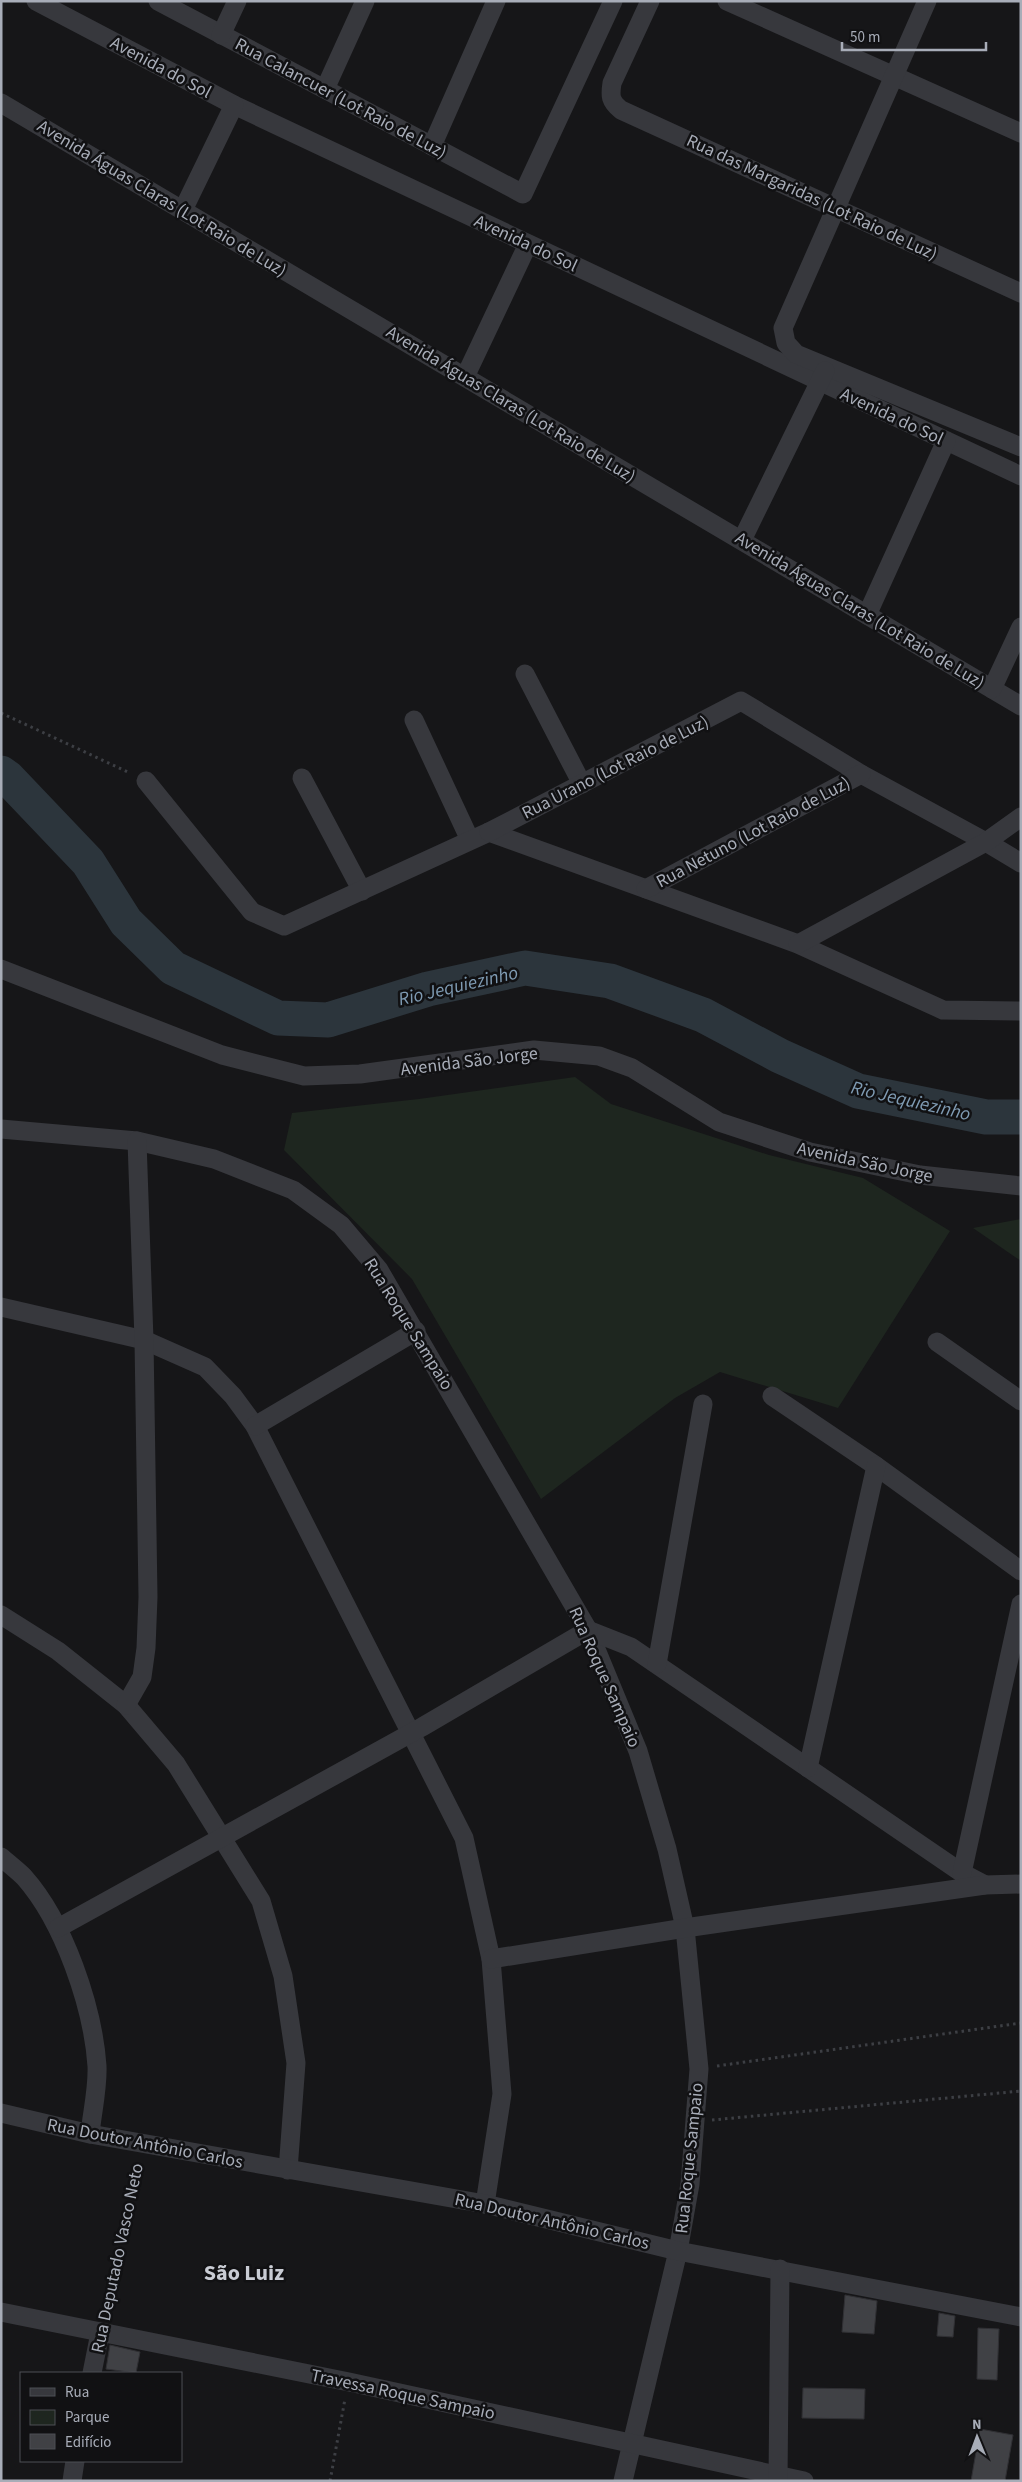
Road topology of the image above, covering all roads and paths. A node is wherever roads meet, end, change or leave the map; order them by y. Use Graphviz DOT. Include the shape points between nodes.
graph roads {
  1 [pos="36,1"];
  2 [pos="158,1"];
  3 [pos="237,1"];
  4 [pos="365,1"];
  5 [pos="496,1"];
  6 [pos="613,1"];
  7 [pos="650,1"];
  8 [pos="727,1"];
  9 [pos="927,1"];
  10 [pos="221,35"];
  11 [pos="895,76"];
  12 [pos="325,89"];
  13 [pos="1,103"];
  14 [pos="234,105"];
  15 [pos="1021,133"];
  16 [pos="432,146"];
  17 [pos="835,208"];
  18 [pos="183,210"];
  19 [pos="528,244"];
  20 [pos="1021,293"];
  21 [pos="824,374"];
  22 [pos="465,377"];
  23 [pos="946,441"];
  24 [pos="1021,447"];
  25 [pos="1021,476"];
  26 [pos="742,540"];
  27 [pos="867,614"];
  28 [pos="1021,627"];
  29 [pos="525,674"];
  30 [pos="992,688"];
  31 [pos="1021,706"];
  32 [pos="1,713"];
  33 [pos="414,720"];
  34 [pos="861,774"];
  35 [pos="302,778"];
  36 [pos="146,781"];
  37 [pos="582,784"];
  38 [pos="1021,817"];
  39 [pos="489,832"];
  40 [pos="470,840"];
  41 [pos="986,842"];
  42 [pos="1021,864"];
  43 [pos="646,889"];
  44 [pos="362,890"];
  45 [pos="798,944"];
  46 [pos="1,970"];
  47 [pos="1021,1011"];
  48 [pos="1,1129"];
  49 [pos="136,1141"];
  50 [pos="1021,1186"];
  51 [pos="1,1308"];
  52 [pos="416,1331"];
  53 [pos="144,1340"];
  54 [pos="937,1342"];
  55 [pos="772,1396"];
  56 [pos="1021,1401"];
  57 [pos="703,1404"];
  58 [pos="255,1426"];
  59 [pos="876,1466"];
  60 [pos="1021,1571"];
  61 [pos="1021,1604"];
  62 [pos="1,1615"];
  63 [pos="588,1630"];
  64 [pos="657,1664"];
  65 [pos="126,1705"];
  66 [pos="411,1732"];
  67 [pos="808,1768"];
  68 [pos="222,1837"];
  69 [pos="1,1857"];
  70 [pos="962,1873"];
  71 [pos="1021,1884"];
  72 [pos="985,1885"];
  73 [pos="58,1928"];
  74 [pos="685,1928"];
  75 [pos="491,1959"];
  76 [pos="1021,2023"];
  77 [pos="699,2068"];
  78 [pos="1021,2091"];
  79 [pos="1,2112"];
  80 [pos="696,2121"];
  81 [pos="90,2134"];
  82 [pos="141,2143"];
  83 [pos="288,2170"];
  84 [pos="485,2204"];
  85 [pos="678,2251"];
  86 [pos="780,2269"];
  87 [pos="1,2312"];
  88 [pos="1021,2317"];
  89 [pos="100,2333"];
  90 [pos="92,2372"];
  91 [pos="349,2382"];
  92 [pos="630,2444"];
  93 [pos="76,2462"];
  94 [pos="778,2478"];
  95 [pos="72,2481"];
  96 [pos="330,2481"];
  97 [pos="623,2481"];
  98 [pos="804,2481"];
  1 -- 14 [label="street, Avenida do Sol"];
  2 -- 10 [label="street, Rua Calancuer (Lot Raio de Luz)"];
  3 -- 10 [label="street"];
  4 -- 12 [label="street"];
  5 -- 16 [label="street"];
  6 -- 16 [label="street, Rua Calancuer (Lot Raio de Luz)" via="524,194"];
  7 -- 17 [label="street, Rua das Margaridas (Lot Raio de Luz)" via="616,71 610,95 612,103"];
  8 -- 11 [label="street"];
  9 -- 11 [label="street"];
  10 -- 12 [label="street, Rua Calancuer (Lot Raio de Luz)"];
  11 -- 15 [label="street"];
  11 -- 17 [label="street"];
  12 -- 16 [label="street, Rua Calancuer (Lot Raio de Luz)"];
  13 -- 18 [label="street, Avenida Águas Claras (Lot Raio de Luz)"];
  14 -- 18 [label="street"];
  14 -- 19 [label="street, Avenida do Sol"];
  17 -- 20 [label="street, Rua das Margaridas (Lot Raio de Luz)"];
  17 -- 21 [label="street" via="782,328 786,343 796,354"];
  18 -- 22 [label="street, Avenida Águas Claras (Lot Raio de Luz)"];
  19 -- 21 [label="street, Avenida do Sol"];
  19 -- 22 [label="street"];
  21 -- 23 [label="street, Avenida do Sol"];
  21 -- 24 [label="street, Avenida do Sol"];
  21 -- 26 [label="street"];
  22 -- 26 [label="street, Avenida Águas Claras (Lot Raio de Luz)"];
  23 -- 25 [label="street, Avenida do Sol"];
  23 -- 27 [label="street"];
  26 -- 27 [label="street, Avenida Águas Claras (Lot Raio de Luz)"];
  27 -- 30 [label="street, Avenida Águas Claras (Lot Raio de Luz)"];
  28 -- 30 [label="street"];
  29 -- 37 [label="street"];
  30 -- 31 [label="street, Avenida Águas Claras (Lot Raio de Luz)"];
  32 -- 36 [label="path"];
  33 -- 40 [label="street"];
  34 -- 37 [label="street, Rua Urano (Lot Raio de Luz)" via="741,701"];
  34 -- 41 [label="street"];
  34 -- 43 [label="street, Rua Netuno (Lot Raio de Luz)"];
  35 -- 44 [label="street"];
  36 -- 44 [label="street, Rua Urano (Lot Raio de Luz)" via="252,912 284,926"];
  37 -- 39 [label="street, Rua Urano (Lot Raio de Luz)"];
  38 -- 41 [label="street"];
  39 -- 40 [label="street, Rua Urano (Lot Raio de Luz)"];
  39 -- 43 [label="street"];
  40 -- 44 [label="street, Rua Urano (Lot Raio de Luz)"];
  41 -- 42 [label="street"];
  41 -- 45 [label="street"];
  43 -- 45 [label="street"];
  45 -- 47 [label="street" via="943,1010"];
  46 -- 50 [label="street, Avenida São Jorge" via="222,1055 304,1076 360,1074 534,1050 599,1056 632,1068 719,1122 810,1152 920,1175"];
  48 -- 49 [label="street, Rua Roque Sampaio"];
  49 -- 52 [label="street, Rua Roque Sampaio" via="214,1159 294,1190 341,1225 379,1270"];
  49 -- 53 [label="street"];
  51 -- 53 [label="street"];
  52 -- 58 [label="street"];
  52 -- 63 [label="street, Rua Roque Sampaio"];
  53 -- 58 [label="street" via="205,1367 233,1396"];
  53 -- 65 [label="street" via="146,1648 142,1677"];
  54 -- 56 [label="street"];
  55 -- 59 [label="street"];
  57 -- 64 [label="street"];
  58 -- 66 [label="street"];
  59 -- 60 [label="street"];
  59 -- 67 [label="street"];
  61 -- 70 [label="street"];
  62 -- 65 [label="street" via="58,1650"];
  63 -- 64 [label="street" via="631,1647"];
  63 -- 66 [label="street"];
  63 -- 74 [label="street, Rua Roque Sampaio" via="638,1751 667,1849"];
  64 -- 67 [label="street"];
  65 -- 68 [label="street" via="176,1764"];
  66 -- 68 [label="street"];
  66 -- 75 [label="street" via="464,1838"];
  67 -- 70 [label="street"];
  68 -- 73 [label="street"];
  68 -- 83 [label="street" via="261,1901 283,1976 296,2063"];
  69 -- 73 [label="street" via="24,1878"];
  70 -- 72 [label="street"];
  71 -- 72 [label="street"];
  72 -- 74 [label="street"];
  73 -- 81 [label="street" via="87,2010 97,2067"];
  74 -- 75 [label="street"];
  74 -- 77 [label="street, Rua Roque Sampaio"];
  75 -- 84 [label="street" via="502,2094"];
  76 -- 77 [label="path"];
  77 -- 80 [label="street, Rua Roque Sampaio"];
  78 -- 80 [label="path"];
  79 -- 81 [label="street, Rua Doutor Antônio Carlos"];
  80 -- 85 [label="street, Rua Roque Sampaio" via="690,2184"];
  81 -- 82 [label="street, Rua Doutor Antônio Carlos"];
  82 -- 83 [label="street, Rua Doutor Antônio Carlos"];
  82 -- 89 [label="path, Rua Deputado Vasco Neto"];
  83 -- 84 [label="street, Rua Doutor Antônio Carlos"];
  84 -- 85 [label="street, Rua Doutor Antônio Carlos"];
  85 -- 86 [label="street, Rua Doutor Antônio Carlos"];
  85 -- 92 [label="street, Rua Roque Sampaio"];
  86 -- 88 [label="street, Rua Doutor Antônio Carlos"];
  86 -- 94 [label="street"];
  87 -- 89 [label="street, Travessa Roque Sampaio"];
  89 -- 90 [label="street, Rua Deputado Vasco Neto"];
  89 -- 91 [label="street, Travessa Roque Sampaio"];
  91 -- 92 [label="street, Travessa Roque Sampaio"];
  91 -- 96 [label="path"];
  92 -- 94 [label="street, Travessa Roque Sampaio"];
  92 -- 97 [label="street, Rua Roque Sampaio"];
  93 -- 95 [label="street"];
  94 -- 98 [label="street, Travessa Roque Sampaio"];
}
